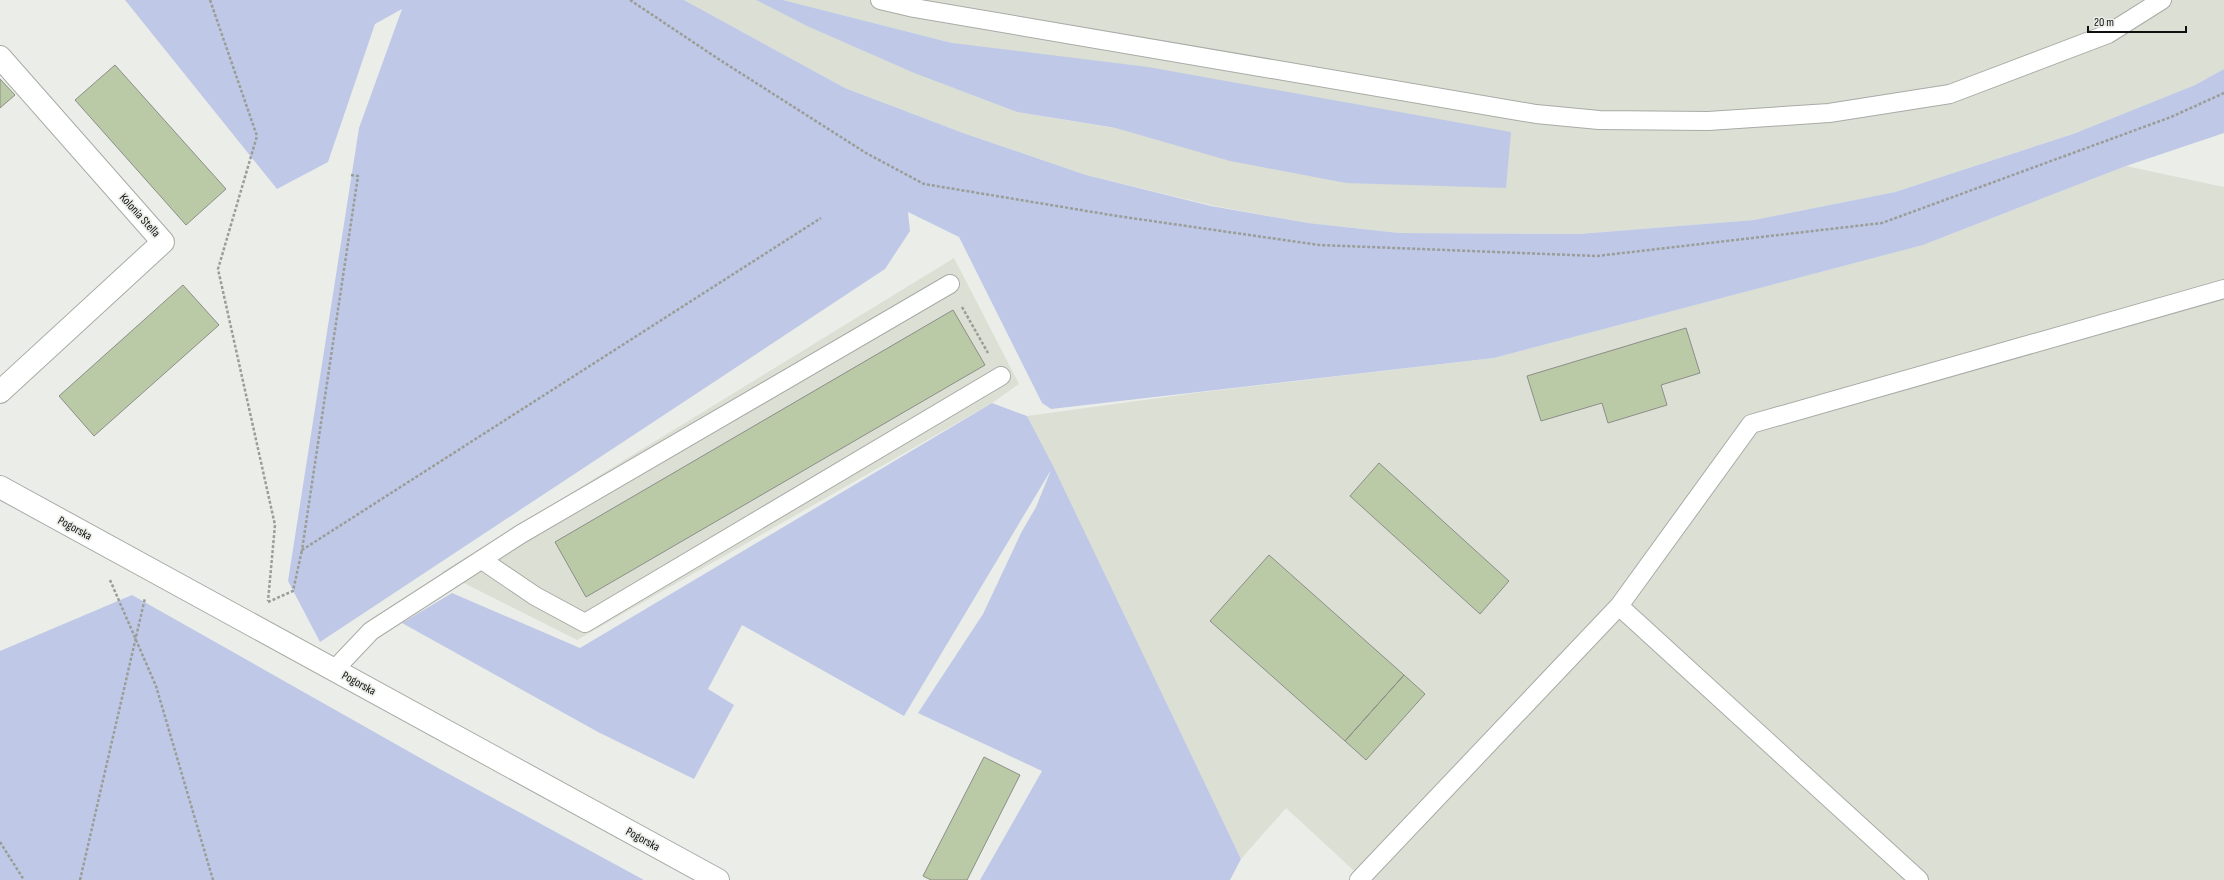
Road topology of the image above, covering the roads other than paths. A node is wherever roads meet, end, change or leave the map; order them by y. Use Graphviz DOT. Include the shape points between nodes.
graph roads {
  1 [pos="880,0"];
  2 [pos="2162,0"];
  3 [pos="0,58"];
  4 [pos="950,284"];
  5 [pos="2224,289"];
  6 [pos="1001,376"];
  7 [pos="0,392"];
  8 [pos="0,487"];
  9 [pos="482,560"];
  10 [pos="1619,606"];
  11 [pos="334,670"];
  12 [pos="718,880"];
  13 [pos="1359,880"];
  14 [pos="1919,880"];
  1 -- 2 [label="lane" via="914,8 1536,114 1599,120 1708,121 1829,113 1950,94 2108,34"];
  3 -- 7 [label="street, Kolonia Stella" via="164,242"];
  4 -- 9 [label="lane" via="535,526"];
  5 -- 10 [label="lane" via="1751,424"];
  6 -- 9 [label="lane" via="585,623 535,596"];
  8 -- 11 [label="street, Pogorska"];
  9 -- 11 [label="lane" via="371,631"];
  10 -- 13 [label="lane"];
  10 -- 14 [label="lane"];
  11 -- 12 [label="street, Pogorska"];
}
